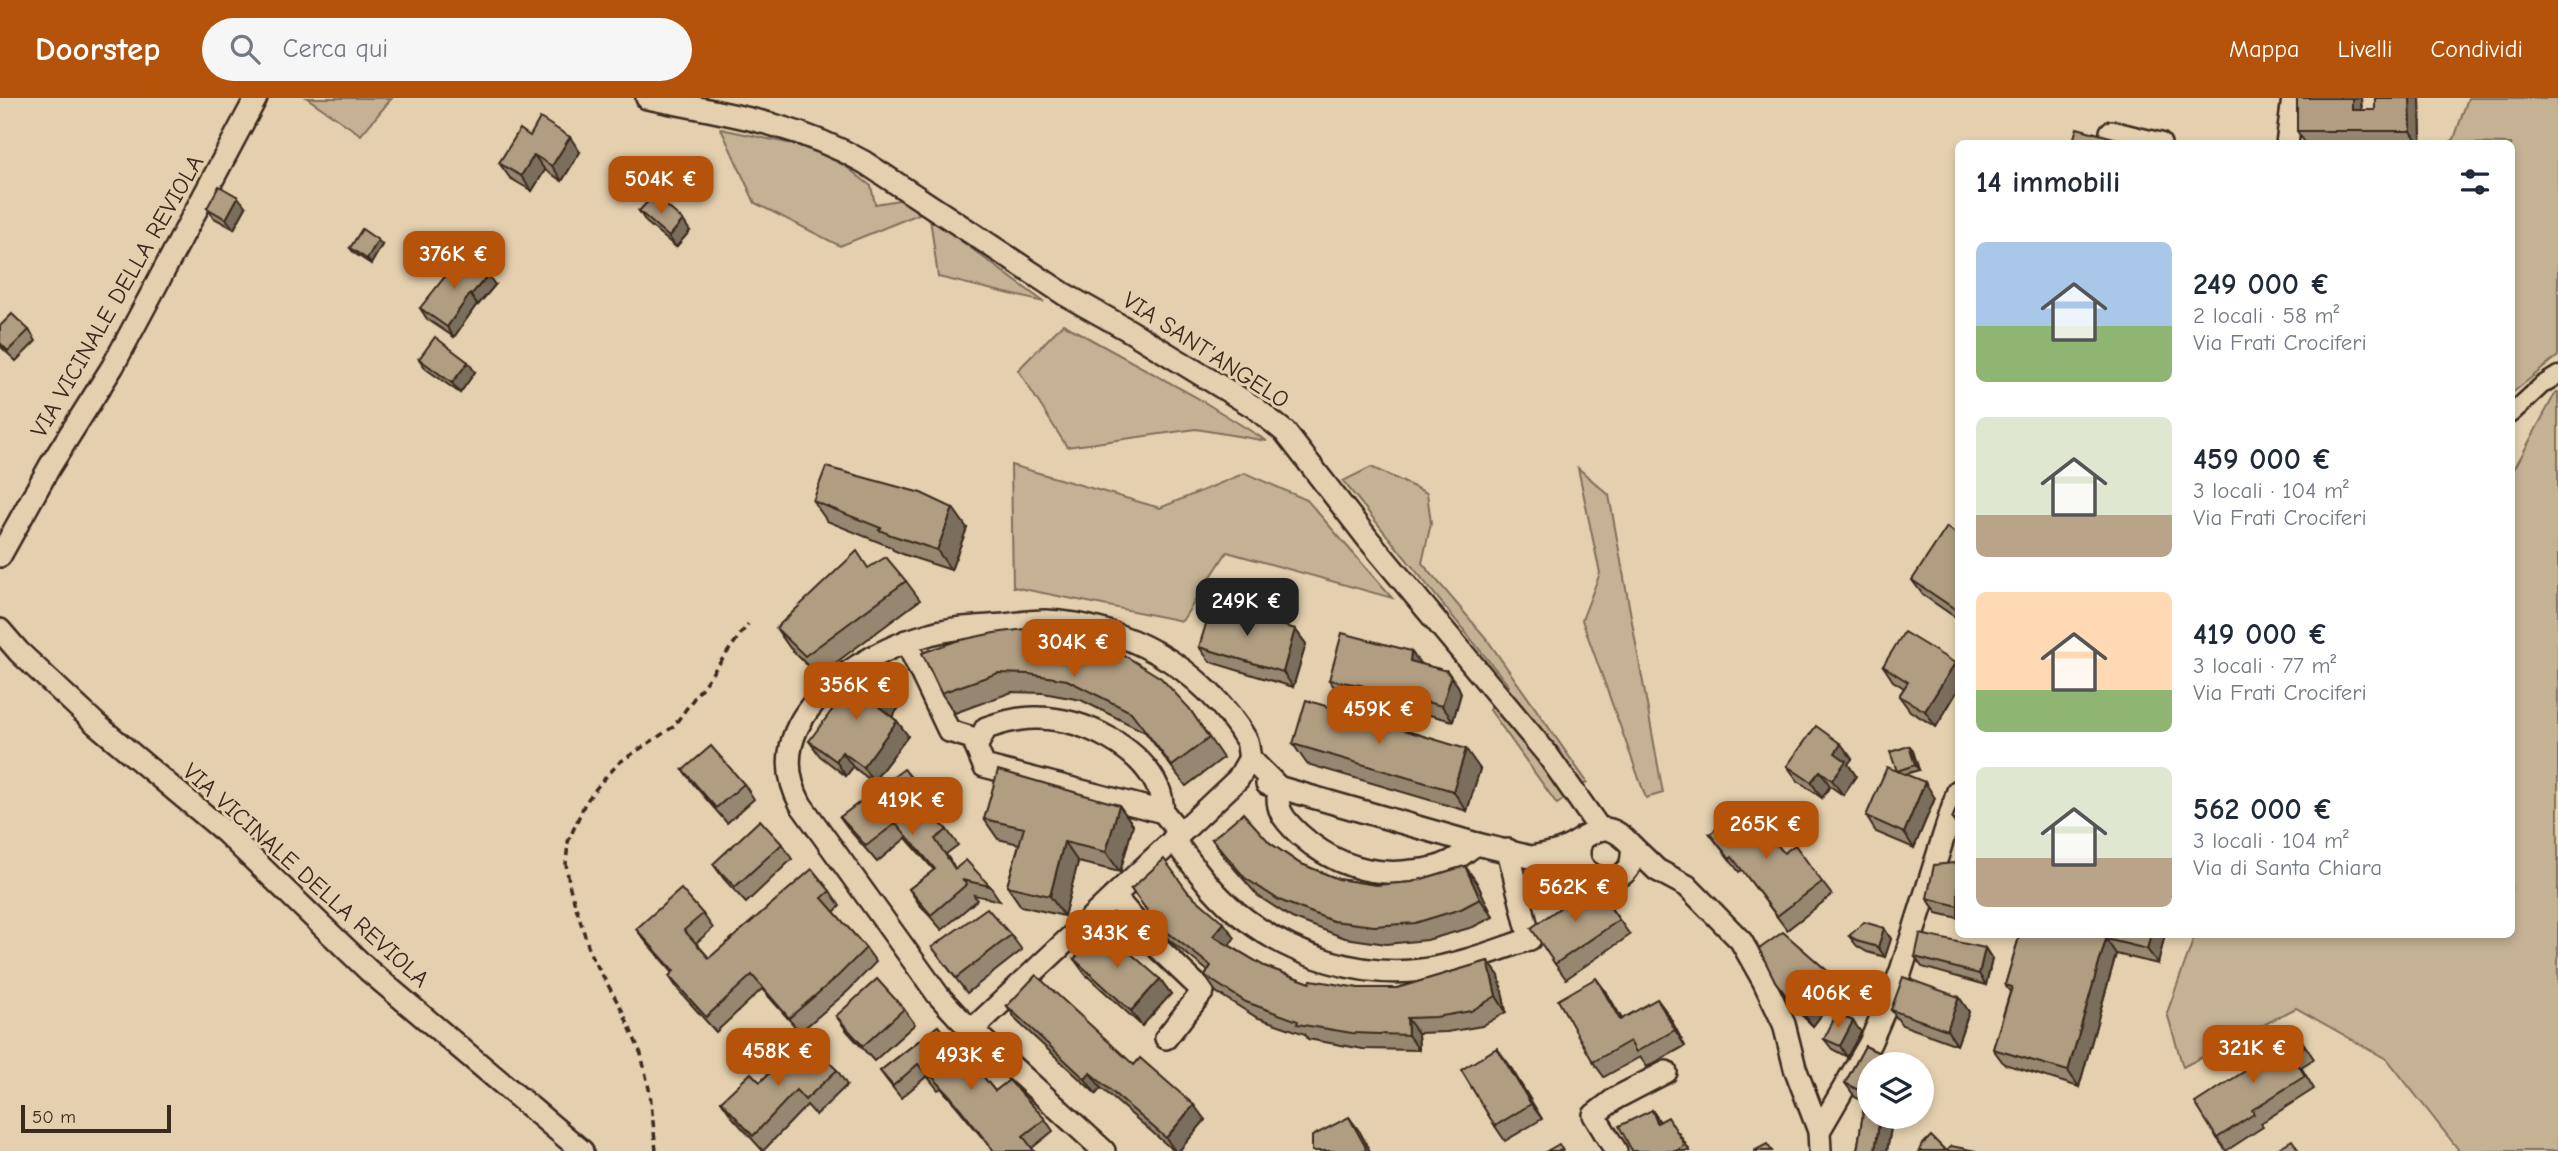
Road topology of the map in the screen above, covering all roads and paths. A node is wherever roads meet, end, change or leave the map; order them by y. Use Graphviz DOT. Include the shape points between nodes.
graph roads {
  1 [pos="256,98"];
  2 [pos="647,98"];
  3 [pos="2293,98"];
  4 [pos="2111,132"];
  5 [pos="2144,140"];
  6 [pos="2288,140"];
  7 [pos="2558,375"];
  8 [pos="2515,410"];
  9 [pos="0,556"];
  10 [pos="748,624"];
  11 [pos="0,630"];
  12 [pos="906,641"];
  13 [pos="979,740"];
  14 [pos="1250,758"];
  15 [pos="1238,779"];
  16 [pos="1279,788"];
  17 [pos="1955,800"];
  18 [pos="1163,812"];
  19 [pos="1592,833"];
  20 [pos="1177,836"];
  21 [pos="1477,844"];
  22 [pos="1632,846"];
  23 [pos="1508,850"];
  24 [pos="1532,856"];
  25 [pos="1933,867"];
  26 [pos="1955,867"];
  27 [pos="1584,870"];
  28 [pos="1622,876"];
  29 [pos="1687,887"];
  30 [pos="1114,896"];
  31 [pos="972,1030"];
  32 [pos="1166,1038"];
  33 [pos="1666,1072"];
  34 [pos="1820,1141"];
  35 [pos="582,1151"];
  36 [pos="656,1151"];
  37 [pos="1104,1151"];
  38 [pos="1616,1151"];
  1 -- 9 [label="street, VIA VICINALE DELLA REVIOLA" via="113,366"];
  2 -- 19 [label="street, VIA SANT'ANGELO" via="777,124 830,143 1064,294 1254,407 1285,432 1547,754"];
  3 -- 6 [label="street"];
  4 -- 5 [label="street"];
  7 -- 8 [label="street"];
  10 -- 36 [label="path" via="673,727 620,762 601,781 585,803 568,842 570,888 592,955 641,1054"];
  11 -- 35 [label="street, VIA VICINALE DELLA REVIOLA" via="96,724 225,832 368,970"];
  12 -- 13 [label="street" via="949,731"];
  12 -- 14 [label="street" via="938,632 1046,621 1100,629 1157,653 1202,686 1233,720 1249,745"];
  12 -- 31 [label="street" via="881,652 817,698 791,742 789,777 801,805 880,915 938,995"];
  13 -- 18 [label="street" via="976,747 984,766"];
  13 -- 18 [label="street" via="986,728 1006,721 1039,718 1074,723 1103,735 1147,770 1160,792"];
  14 -- 15 [label="street"];
  14 -- 16 [label="street"];
  15 -- 16 [label="street"];
  15 -- 20 [label="street"];
  16 -- 21 [label="street"];
  16 -- 21 [label="street" via="1276,802 1300,835 1321,852 1377,873 1432,869"];
  17 -- 25 [label="street"];
  18 -- 20 [label="street"];
  19 -- 22 [label="street, VIA SANT'ANGELO" via="1617,831"];
  19 -- 24 [label="street" via="1555,853"];
  19 -- 27 [label="street" via="1580,844 1578,858"];
  20 -- 23 [label="street" via="1218,894 1265,933 1319,957 1379,971 1450,965 1530,939"];
  20 -- 30 [label="street"];
  21 -- 23 [label="street"];
  22 -- 28 [label="street" via="1632,862"];
  22 -- 29 [label="street, VIA SANT'ANGELO" via="1657,870"];
  23 -- 24 [label="street"];
  24 -- 27 [label="street"];
  25 -- 26 [label="street"];
  25 -- 34 [label="street" via="1900,974"];
  27 -- 28 [label="street" via="1603,878"];
  28 -- 29 [label="street" via="1657,877"];
  29 -- 34 [label="street, VIA SANT'ANGELO" via="1741,941 1763,980 1784,1024"];
  30 -- 31 [label="street"];
  30 -- 32 [label="street" via="1159,950 1203,991"];
  31 -- 37 [label="street"];
  33 -- 38 [label="street" via="1594,1115"];
}
